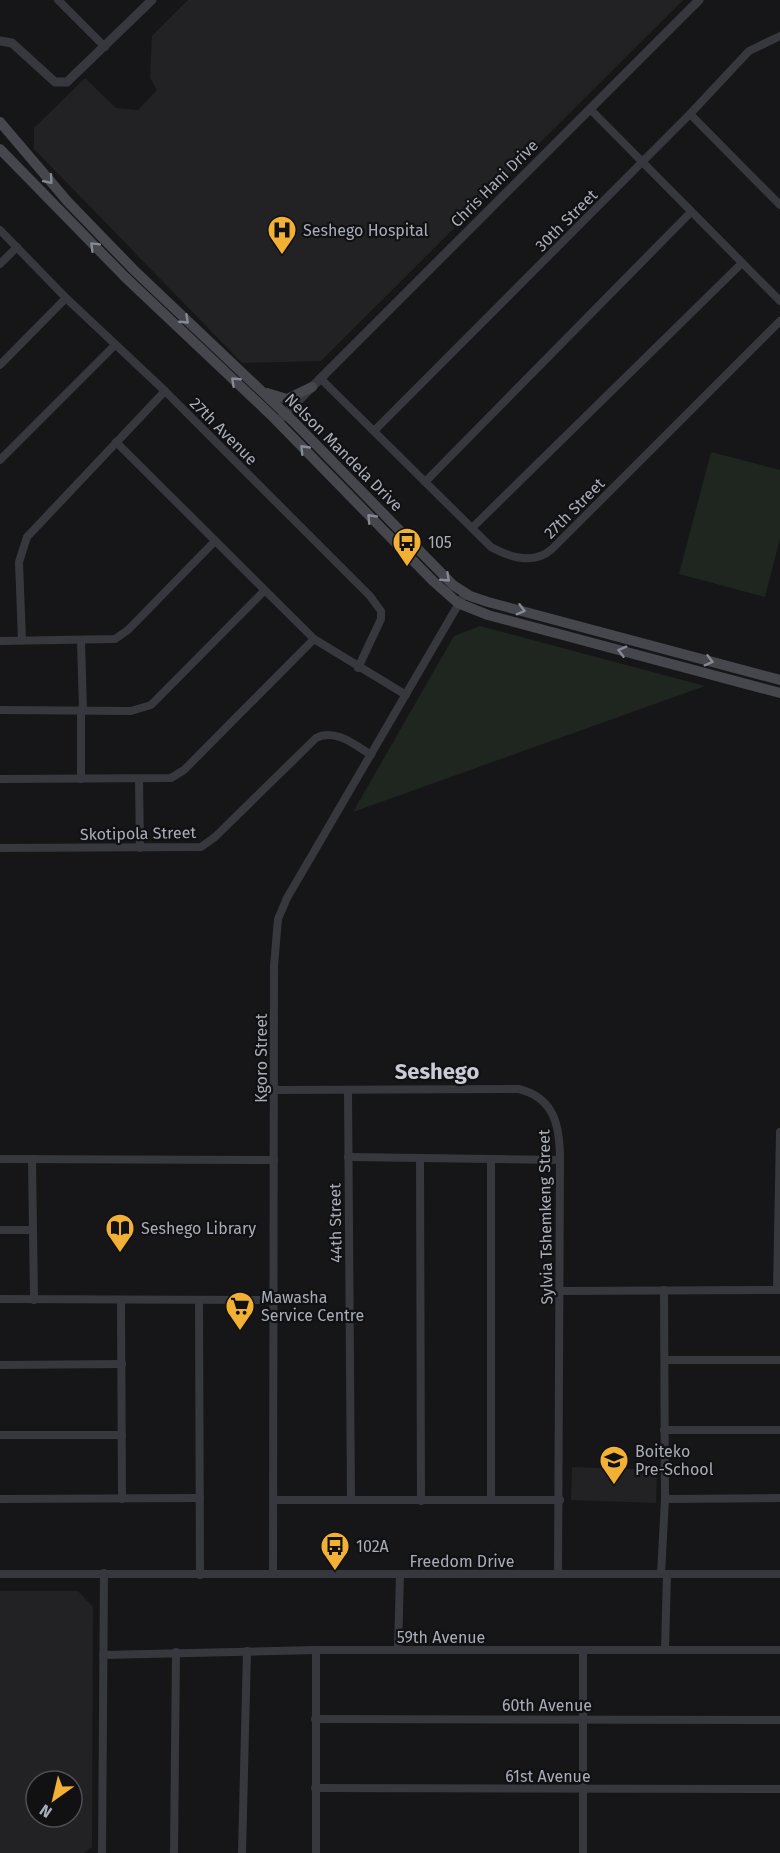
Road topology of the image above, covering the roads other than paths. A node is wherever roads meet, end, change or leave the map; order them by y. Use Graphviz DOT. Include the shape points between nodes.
graph roads {
  1 [pos="58,0"];
  2 [pos="152,0"];
  3 [pos="699,0"];
  4 [pos="780,36"];
  5 [pos="0,41"];
  6 [pos="105,47"];
  7 [pos="591,110"];
  8 [pos="690,114"];
  9 [pos="0,122"];
  10 [pos="0,149"];
  11 [pos="642,162"];
  12 [pos="780,206"];
  13 [pos="691,212"];
  14 [pos="0,230"];
  15 [pos="17,247"];
  16 [pos="742,263"];
  17 [pos="0,264"];
  18 [pos="66,298"];
  19 [pos="780,301"];
  20 [pos="780,321"];
  21 [pos="115,345"];
  22 [pos="0,365"];
  23 [pos="320,378"];
  24 [pos="312,387"];
  25 [pos="261,390"];
  26 [pos="165,391"];
  27 [pos="281,418"];
  28 [pos="375,430"];
  29 [pos="116,442"];
  30 [pos="0,460"];
  31 [pos="425,482"];
  32 [pos="472,528"];
  33 [pos="214,542"];
  34 [pos="264,591"];
  35 [pos="465,593"];
  36 [pos="458,603"];
  37 [pos="314,639"];
  38 [pos="22,640"];
  39 [pos="0,641"];
  40 [pos="81,641"];
  41 [pos="358,668"];
  42 [pos="780,680"];
  43 [pos="780,693"];
  44 [pos="406,695"];
  45 [pos="0,710"];
  46 [pos="82,710"];
  47 [pos="371,755"];
  48 [pos="0,779"];
  49 [pos="81,779"];
  50 [pos="140,780"];
  51 [pos="0,848"];
  52 [pos="140,848"];
  53 [pos="274,1090"];
  54 [pos="348,1090"];
  55 [pos="780,1132"];
  56 [pos="348,1157"];
  57 [pos="0,1159"];
  58 [pos="32,1159"];
  59 [pos="420,1159"];
  60 [pos="274,1160"];
  61 [pos="491,1160"];
  62 [pos="560,1160"];
  63 [pos="0,1230"];
  64 [pos="33,1230"];
  65 [pos="664,1290"];
  66 [pos="778,1290"];
  67 [pos="560,1291"];
  68 [pos="0,1299"];
  69 [pos="34,1300"];
  70 [pos="199,1300"];
  71 [pos="275,1300"];
  72 [pos="121,1301"];
  73 [pos="666,1360"];
  74 [pos="780,1360"];
  75 [pos="122,1364"];
  76 [pos="0,1365"];
  77 [pos="664,1430"];
  78 [pos="780,1430"];
  79 [pos="0,1435"];
  80 [pos="122,1435"];
  81 [pos="200,1498"];
  82 [pos="780,1498"];
  83 [pos="0,1499"];
  84 [pos="122,1499"];
  85 [pos="665,1499"];
  86 [pos="274,1500"];
  87 [pos="351,1500"];
  88 [pos="491,1500"];
  89 [pos="560,1500"];
  90 [pos="421,1501"];
  91 [pos="104,1573"];
  92 [pos="0,1574"];
  93 [pos="273,1574"];
  94 [pos="400,1574"];
  95 [pos="558,1574"];
  96 [pos="664,1574"];
  97 [pos="780,1574"];
  98 [pos="200,1575"];
  99 [pos="316,1650"];
  100 [pos="398,1650"];
  101 [pos="665,1650"];
  102 [pos="780,1650"];
  103 [pos="247,1651"];
  104 [pos="583,1651"];
  105 [pos="176,1652"];
  106 [pos="103,1655"];
  107 [pos="583,1718"];
  108 [pos="315,1719"];
  109 [pos="780,1720"];
  110 [pos="315,1788"];
  111 [pos="780,1789"];
  112 [pos="583,1790"];
  113 [pos="102,1853"];
  114 [pos="174,1853"];
  115 [pos="242,1853"];
  116 [pos="316,1853"];
  117 [pos="583,1853"];
  1 -- 6 [label="street"];
  2 -- 6 [label="street"];
  3 -- 7 [label="street, Chris Hani Drive"];
  4 -- 8 [label="street, 30th Street" via="749,51"];
  5 -- 6 [label="street" via="12,43 55,82 67,82"];
  7 -- 11 [label="street"];
  7 -- 23 [label="street, Chris Hani Drive"];
  8 -- 11 [label="street, 30th Street"];
  8 -- 12 [label="street"];
  9 -- 25 [label="main road, Nelson Mandela Drive, one-way" via="68,202 133,269"];
  27 -- 10 [label="main road, Nelson Mandela Drive, one-way" via="125,277"];
  11 -- 13 [label="street"];
  11 -- 28 [label="street, 30th Street"];
  13 -- 16 [label="street"];
  13 -- 31 [label="street"];
  14 -- 15 [label="street, 27th Avenue"];
  15 -- 17 [label="street"];
  15 -- 18 [label="street, 27th Avenue"];
  16 -- 19 [label="street"];
  16 -- 32 [label="street"];
  18 -- 21 [label="street, 27th Avenue"];
  18 -- 22 [label="street"];
  20 -- 32 [label="street, 27th Street" via="548,553 531,559 504,554 491,548"];
  21 -- 26 [label="street, 27th Avenue"];
  21 -- 30 [label="street"];
  23 -- 24 [label="street, Chris Hani Drive"];
  23 -- 28 [label="street, 27th Street"];
  24 -- 25 [label="main road" via="287,399"];
  24 -- 27 [label="street, Chris Hani Drive"];
  25 -- 27 [label="main road, Nelson Mandela Drive"];
  26 -- 29 [label="street"];
  26 -- 41 [label="street, 27th Avenue" via="376,603 381,611 379,627"];
  27 -- 35 [label="main road, Nelson Mandela Drive, one-way"];
  36 -- 27 [label="main road, Nelson Mandela Drive, one-way" via="428,576"];
  28 -- 31 [label="street, 27th Street"];
  29 -- 33 [label="street"];
  29 -- 38 [label="street" via="27,537 19,562"];
  31 -- 32 [label="street, 27th Street"];
  33 -- 34 [label="street"];
  33 -- 40 [label="street" via="122,635 108,641"];
  34 -- 37 [label="street"];
  34 -- 46 [label="street" via="151,705 131,711"];
  35 -- 36 [label="street, Kgoro Street"];
  35 -- 42 [label="main road, Nelson Mandela Drive, one-way"];
  43 -- 36 [label="main road, Nelson Mandela Drive, one-way" via="488,615"];
  36 -- 44 [label="street, Kgoro Street"];
  37 -- 41 [label="street"];
  37 -- 50 [label="street" via="179,775"];
  38 -- 39 [label="street"];
  38 -- 40 [label="street"];
  40 -- 46 [label="street"];
  41 -- 44 [label="street"];
  44 -- 47 [label="street, Kgoro Street"];
  45 -- 46 [label="street"];
  46 -- 49 [label="street"];
  47 -- 52 [label="street, Skotipola Street" via="337,736 321,735 207,844"];
  47 -- 53 [label="street, Kgoro Street" via="278,919 274,956"];
  48 -- 49 [label="street"];
  49 -- 50 [label="street"];
  50 -- 52 [label="street"];
  51 -- 52 [label="street, Skotipola Street"];
  53 -- 54 [label="street, Sylvia Tshemkeng Street"];
  53 -- 60 [label="street, Kgoro Street"];
  54 -- 56 [label="street, 44th Street"];
  54 -- 62 [label="street, Sylvia Tshemkeng Street" via="519,1089 545,1102 557,1122"];
  55 -- 66 [label="street"];
  56 -- 59 [label="street"];
  56 -- 87 [label="street, 44th Street"];
  57 -- 58 [label="street"];
  58 -- 60 [label="street"];
  58 -- 64 [label="street"];
  59 -- 61 [label="street"];
  59 -- 90 [label="street"];
  60 -- 71 [label="street, Kgoro Street"];
  61 -- 62 [label="street"];
  61 -- 88 [label="street"];
  62 -- 67 [label="street, Sylvia Tshemkeng Street"];
  63 -- 64 [label="street"];
  64 -- 69 [label="street"];
  65 -- 66 [label="street"];
  65 -- 67 [label="street"];
  65 -- 73 [label="street"];
  67 -- 89 [label="street, Sylvia Tshemkeng Street"];
  68 -- 69 [label="street"];
  69 -- 72 [label="street"];
  70 -- 71 [label="street"];
  70 -- 72 [label="street"];
  70 -- 81 [label="street"];
  71 -- 86 [label="street, Kgoro Street"];
  72 -- 75 [label="street"];
  73 -- 74 [label="street"];
  73 -- 77 [label="street"];
  75 -- 76 [label="street"];
  75 -- 80 [label="street"];
  77 -- 78 [label="street"];
  77 -- 85 [label="street"];
  79 -- 80 [label="street"];
  80 -- 84 [label="street"];
  81 -- 84 [label="street"];
  81 -- 98 [label="street"];
  82 -- 85 [label="street"];
  83 -- 84 [label="street"];
  85 -- 96 [label="street"];
  86 -- 87 [label="street"];
  86 -- 93 [label="street, Kgoro Street"];
  87 -- 90 [label="street"];
  88 -- 89 [label="street"];
  88 -- 90 [label="street"];
  89 -- 95 [label="street, Sylvia Tshemkeng Street"];
  91 -- 92 [label="street, Freedom Drive"];
  91 -- 98 [label="street, Freedom Drive"];
  91 -- 106 [label="street"];
  93 -- 94 [label="street, Freedom Drive"];
  93 -- 98 [label="street, Freedom Drive"];
  94 -- 95 [label="street, Freedom Drive"];
  94 -- 100 [label="street"];
  95 -- 96 [label="street, Freedom Drive"];
  96 -- 97 [label="street, Freedom Drive"];
  96 -- 101 [label="street"];
  99 -- 100 [label="street, 59th Avenue"];
  99 -- 103 [label="street, 59th Avenue"];
  99 -- 108 [label="street"];
  100 -- 104 [label="street, 59th Avenue"];
  101 -- 102 [label="street, 59th Avenue"];
  101 -- 104 [label="street, 59th Avenue"];
  103 -- 105 [label="street, 59th Avenue"];
  103 -- 115 [label="street"];
  104 -- 107 [label="street"];
  105 -- 106 [label="street, 59th Avenue"];
  105 -- 114 [label="street"];
  106 -- 113 [label="street"];
  107 -- 108 [label="street, 60th Avenue"];
  107 -- 109 [label="street, 60th Avenue"];
  107 -- 112 [label="street"];
  108 -- 110 [label="street"];
  110 -- 112 [label="street, 61st Avenue"];
  110 -- 116 [label="street"];
  111 -- 112 [label="street, 61st Avenue"];
  112 -- 117 [label="street"];
}
